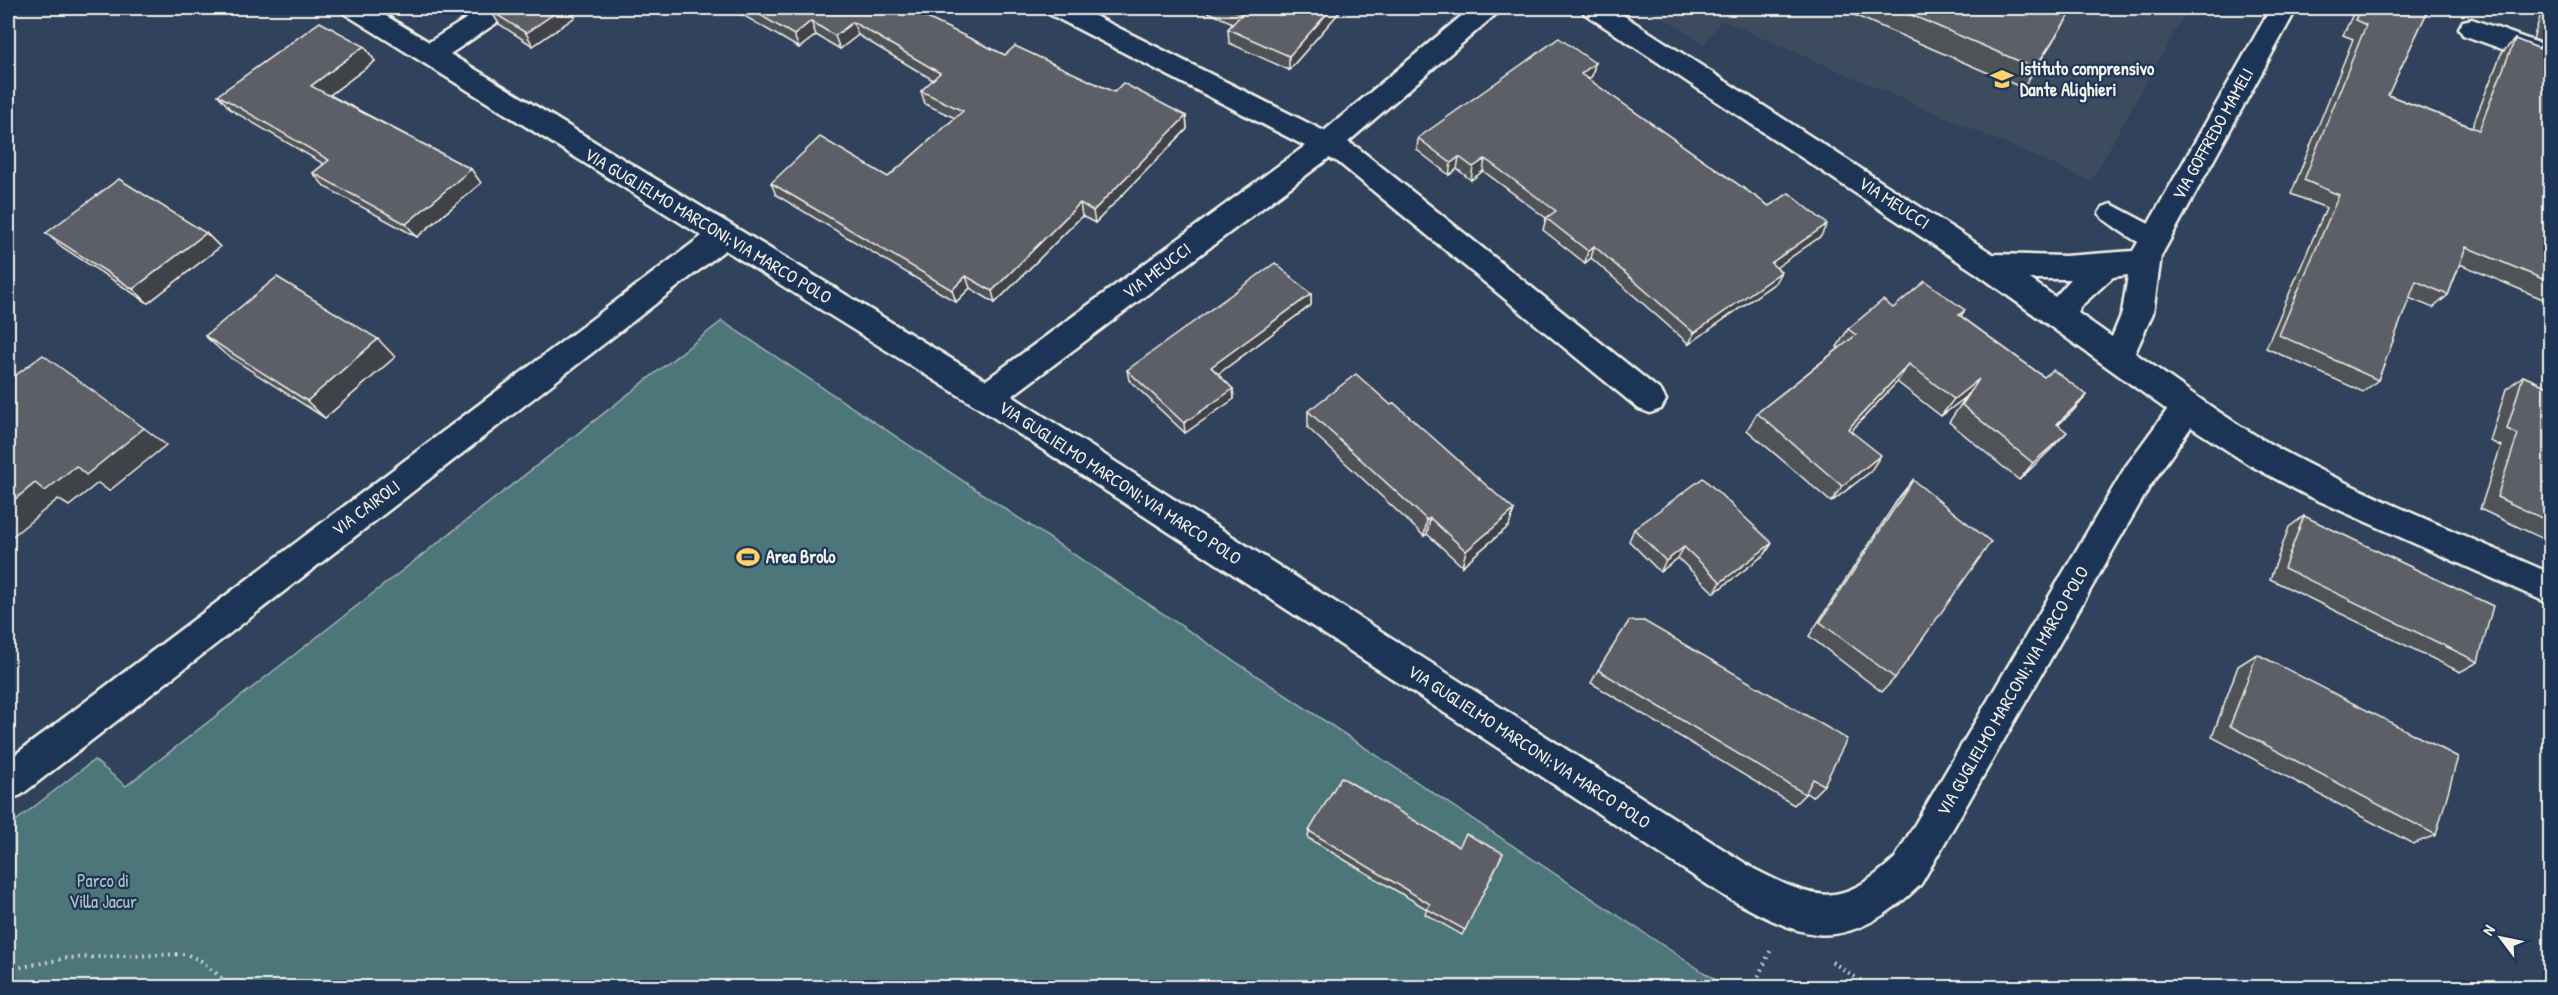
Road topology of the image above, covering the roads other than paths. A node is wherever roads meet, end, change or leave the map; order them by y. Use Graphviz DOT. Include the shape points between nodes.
graph roads {
  1 [pos="354,8"];
  2 [pos="501,8"];
  3 [pos="1058,8"];
  4 [pos="1487,8"];
  5 [pos="1594,8"];
  6 [pos="2284,8"];
  7 [pos="2472,28"];
  8 [pos="429,55"];
  9 [pos="2550,57"];
  10 [pos="1327,144"];
  11 [pos="2111,213"];
  12 [pos="724,235"];
  13 [pos="2149,250"];
  14 [pos="1987,265"];
  15 [pos="2105,266"];
  16 [pos="2060,318"];
  17 [pos="2115,357"];
  18 [pos="987,397"];
  19 [pos="1650,400"];
  20 [pos="2187,407"];
  21 [pos="2550,589"];
  22 [pos="8,782"];
  1 -- 8 [label="street, VIA GUGLIELMO MARCONI;VIA MARCO POLO"];
  2 -- 8 [label="street"];
  3 -- 10 [label="street"];
  4 -- 10 [label="street, VIA MEUCCI"];
  5 -- 14 [label="street, VIA MEUCCI"];
  6 -- 13 [label="street, VIA GOFFREDO MAMELI"];
  7 -- 9 [label="street"];
  8 -- 12 [label="street, VIA GUGLIELMO MARCONI;VIA MARCO POLO"];
  10 -- 18 [label="street, VIA MEUCCI"];
  10 -- 19 [label="street" via="1348,155"];
  11 -- 13 [label="lane"];
  12 -- 18 [label="street, VIA GUGLIELMO MARCONI;VIA MARCO POLO"];
  12 -- 22 [label="street, VIA CAIROLI"];
  13 -- 15 [label="street"];
  13 -- 17 [label="street, VIA GOFFREDO MAMELI" via="2140,309 2125,345"];
  14 -- 15 [label="street"];
  14 -- 16 [label="street, VIA MEUCCI"];
  15 -- 16 [label="street" via="2068,300"];
  16 -- 17 [label="street, VIA MEUCCI"];
  17 -- 20 [label="street, VIA MEUCCI"];
  18 -- 20 [label="street, VIA GUGLIELMO MARCONI;VIA MARCO POLO" via="1740,883 1785,905 1822,915 1853,909 1886,892 1908,871 2138,476"];
  20 -- 21 [label="street" via="2259,454 2318,485"];
}
